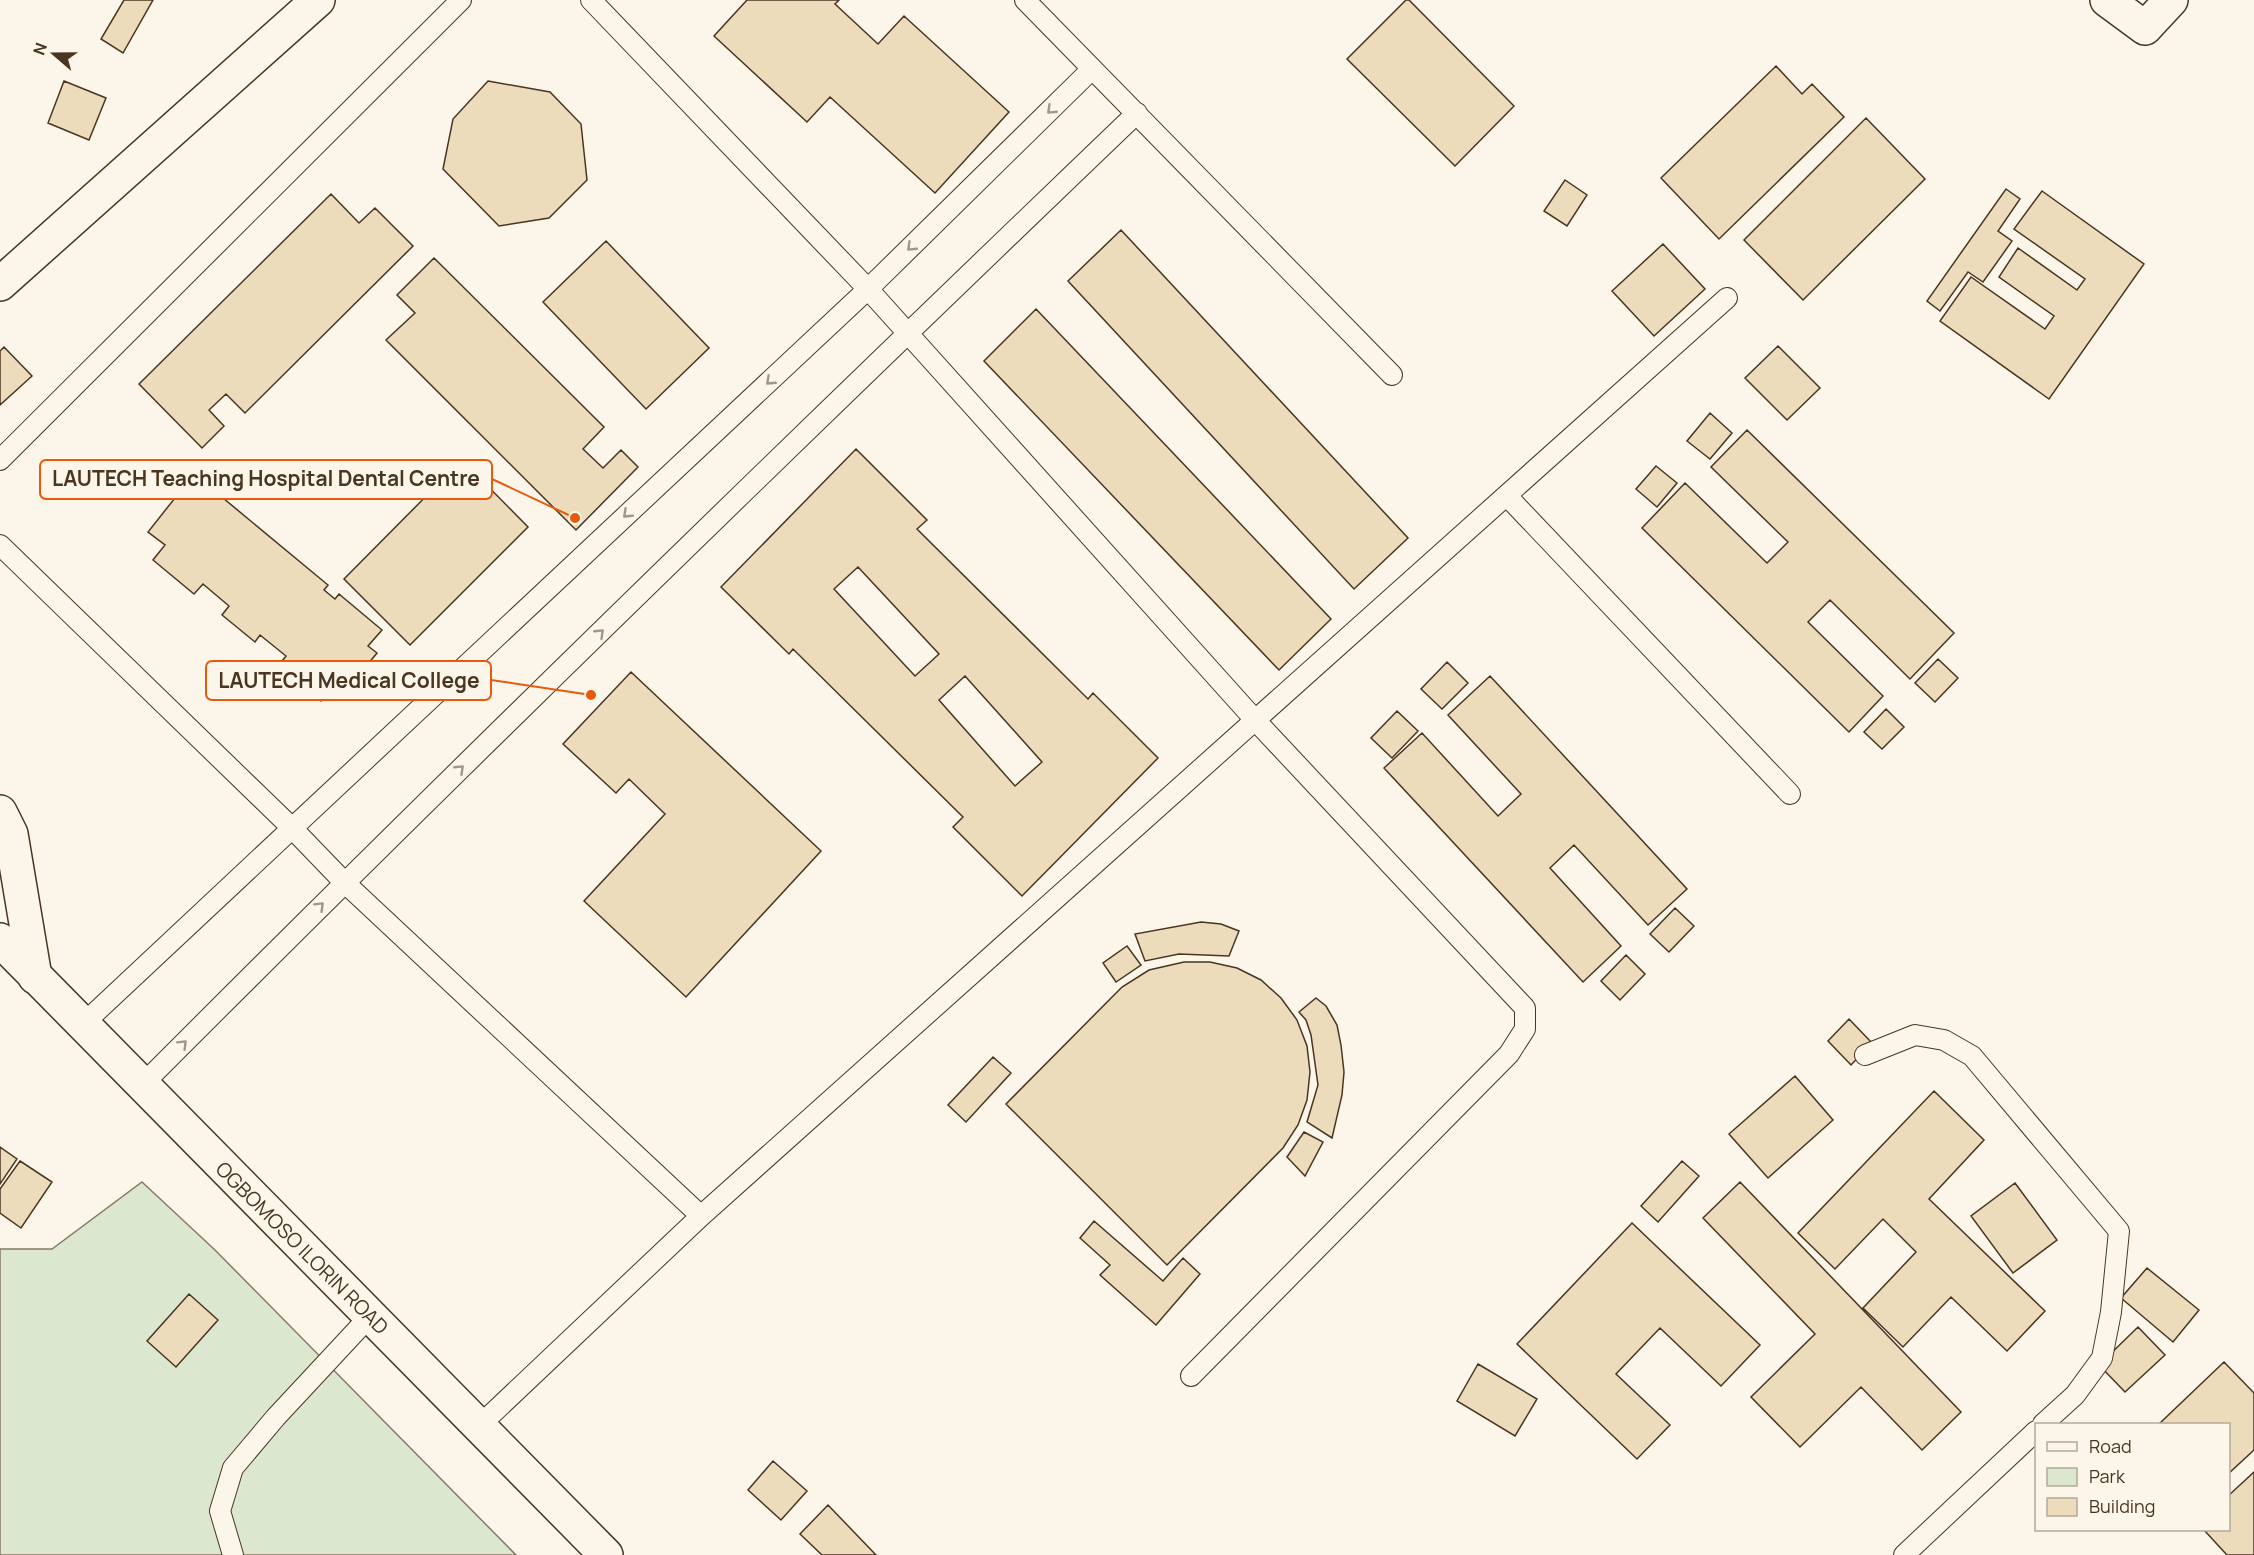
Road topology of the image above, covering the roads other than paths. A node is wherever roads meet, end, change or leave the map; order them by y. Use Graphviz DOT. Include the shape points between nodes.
graph roads {
  1 [pos="318,0"];
  2 [pos="461,0"];
  3 [pos="591,0"];
  4 [pos="1025,0"];
  5 [pos="2108,0"];
  6 [pos="2171,0"];
  7 [pos="1092,69"];
  8 [pos="1137,113"];
  9 [pos="0,284"];
  10 [pos="868,289"];
  11 [pos="1727,298"];
  12 [pos="907,334"];
  13 [pos="1392,375"];
  14 [pos="0,460"];
  15 [pos="1507,495"];
  16 [pos="0,545"];
  17 [pos="1256,721"];
  18 [pos="1790,794"];
  19 [pos="0,812"];
  20 [pos="291,827"];
  21 [pos="344,882"];
  22 [pos="0,940"];
  23 [pos="35,977"];
  24 [pos="82,1025"];
  25 [pos="1865,1055"];
  26 [pos="142,1085"];
  27 [pos="701,1216"];
  28 [pos="370,1316"];
  29 [pos="1191,1376"];
  30 [pos="2045,1423"];
  31 [pos="479,1426"];
  32 [pos="2035,1433"];
  33 [pos="233,1555"];
  34 [pos="606,1555"];
  35 [pos="1904,1555"];
  1 -- 9 [label="main road"];
  2 -- 14 [label="lane"];
  3 -- 10 [label="lane"];
  4 -- 7 [label="lane"];
  5 -- 6 [label="main road" via="2145,28"];
  7 -- 8 [label="lane"];
  7 -- 10 [label="lane, one-way"];
  8 -- 12 [label="lane"];
  8 -- 13 [label="lane"];
  10 -- 12 [label="lane"];
  10 -- 20 [label="lane, one-way"];
  11 -- 15 [label="lane"];
  12 -- 17 [label="lane"];
  21 -- 12 [label="lane, one-way"];
  15 -- 17 [label="lane"];
  15 -- 18 [label="lane"];
  16 -- 20 [label="lane"];
  17 -- 27 [label="lane"];
  17 -- 29 [label="lane" via="1525,1008 1525,1029 1509,1054"];
  19 -- 23 [label="main road" via="11,834"];
  20 -- 21 [label="lane"];
  20 -- 24 [label="lane"];
  26 -- 21 [label="lane, one-way"];
  21 -- 27 [label="lane"];
  22 -- 23 [label="main road, OGBOMOSO ILORIN ROAD"];
  23 -- 24 [label="main road, OGBOMOSO ILORIN ROAD"];
  24 -- 26 [label="main road, OGBOMOSO ILORIN ROAD"];
  25 -- 30 [label="lane" via="1915,1035 1944,1040 1972,1056 2119,1232 2102,1358 2075,1395"];
  26 -- 28 [label="main road, OGBOMOSO ILORIN ROAD"];
  27 -- 31 [label="lane"];
  28 -- 31 [label="main road, OGBOMOSO ILORIN ROAD"];
  28 -- 33 [label="lane" via="234,1468 220,1511"];
  31 -- 34 [label="main road, OGBOMOSO ILORIN ROAD"];
  32 -- 35 [label="lane"];
}
